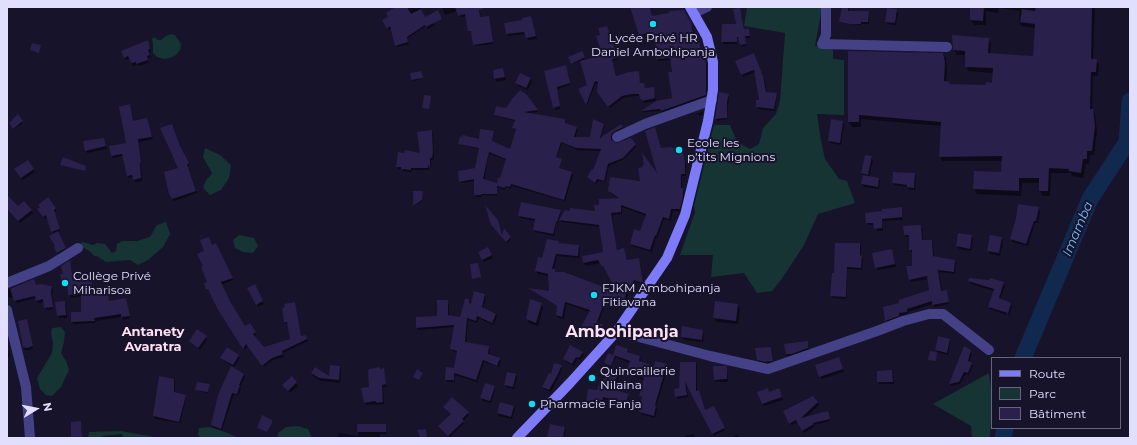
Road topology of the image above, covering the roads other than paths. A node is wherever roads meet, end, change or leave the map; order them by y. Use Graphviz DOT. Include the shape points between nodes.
graph roads {
  1 [pos="707,7"];
  2 [pos="826,7"];
  3 [pos="692,10"];
  4 [pos="947,47"];
  5 [pos="712,100"];
  6 [pos="617,137"];
  7 [pos="78,248"];
  8 [pos="7,283"];
  9 [pos="7,310"];
  10 [pos="617,331"];
  11 [pos="989,350"];
  12 [pos="30,438"];
  13 [pos="517,438"];
  1 -- 3 [label="street"];
  2 -- 4 [label="street" via="826,34 822,44"];
  3 -- 5 [label="street" via="707,37 713,62"];
  5 -- 6 [label="street"];
  5 -- 10 [label="street" via="685,215 667,258"];
  7 -- 8 [label="street" via="49,266"];
  9 -- 12 [label="street" via="26,387"];
  10 -- 11 [label="street" via="710,356 768,368 903,321 929,314 943,314"];
  10 -- 13 [label="street"];
}
